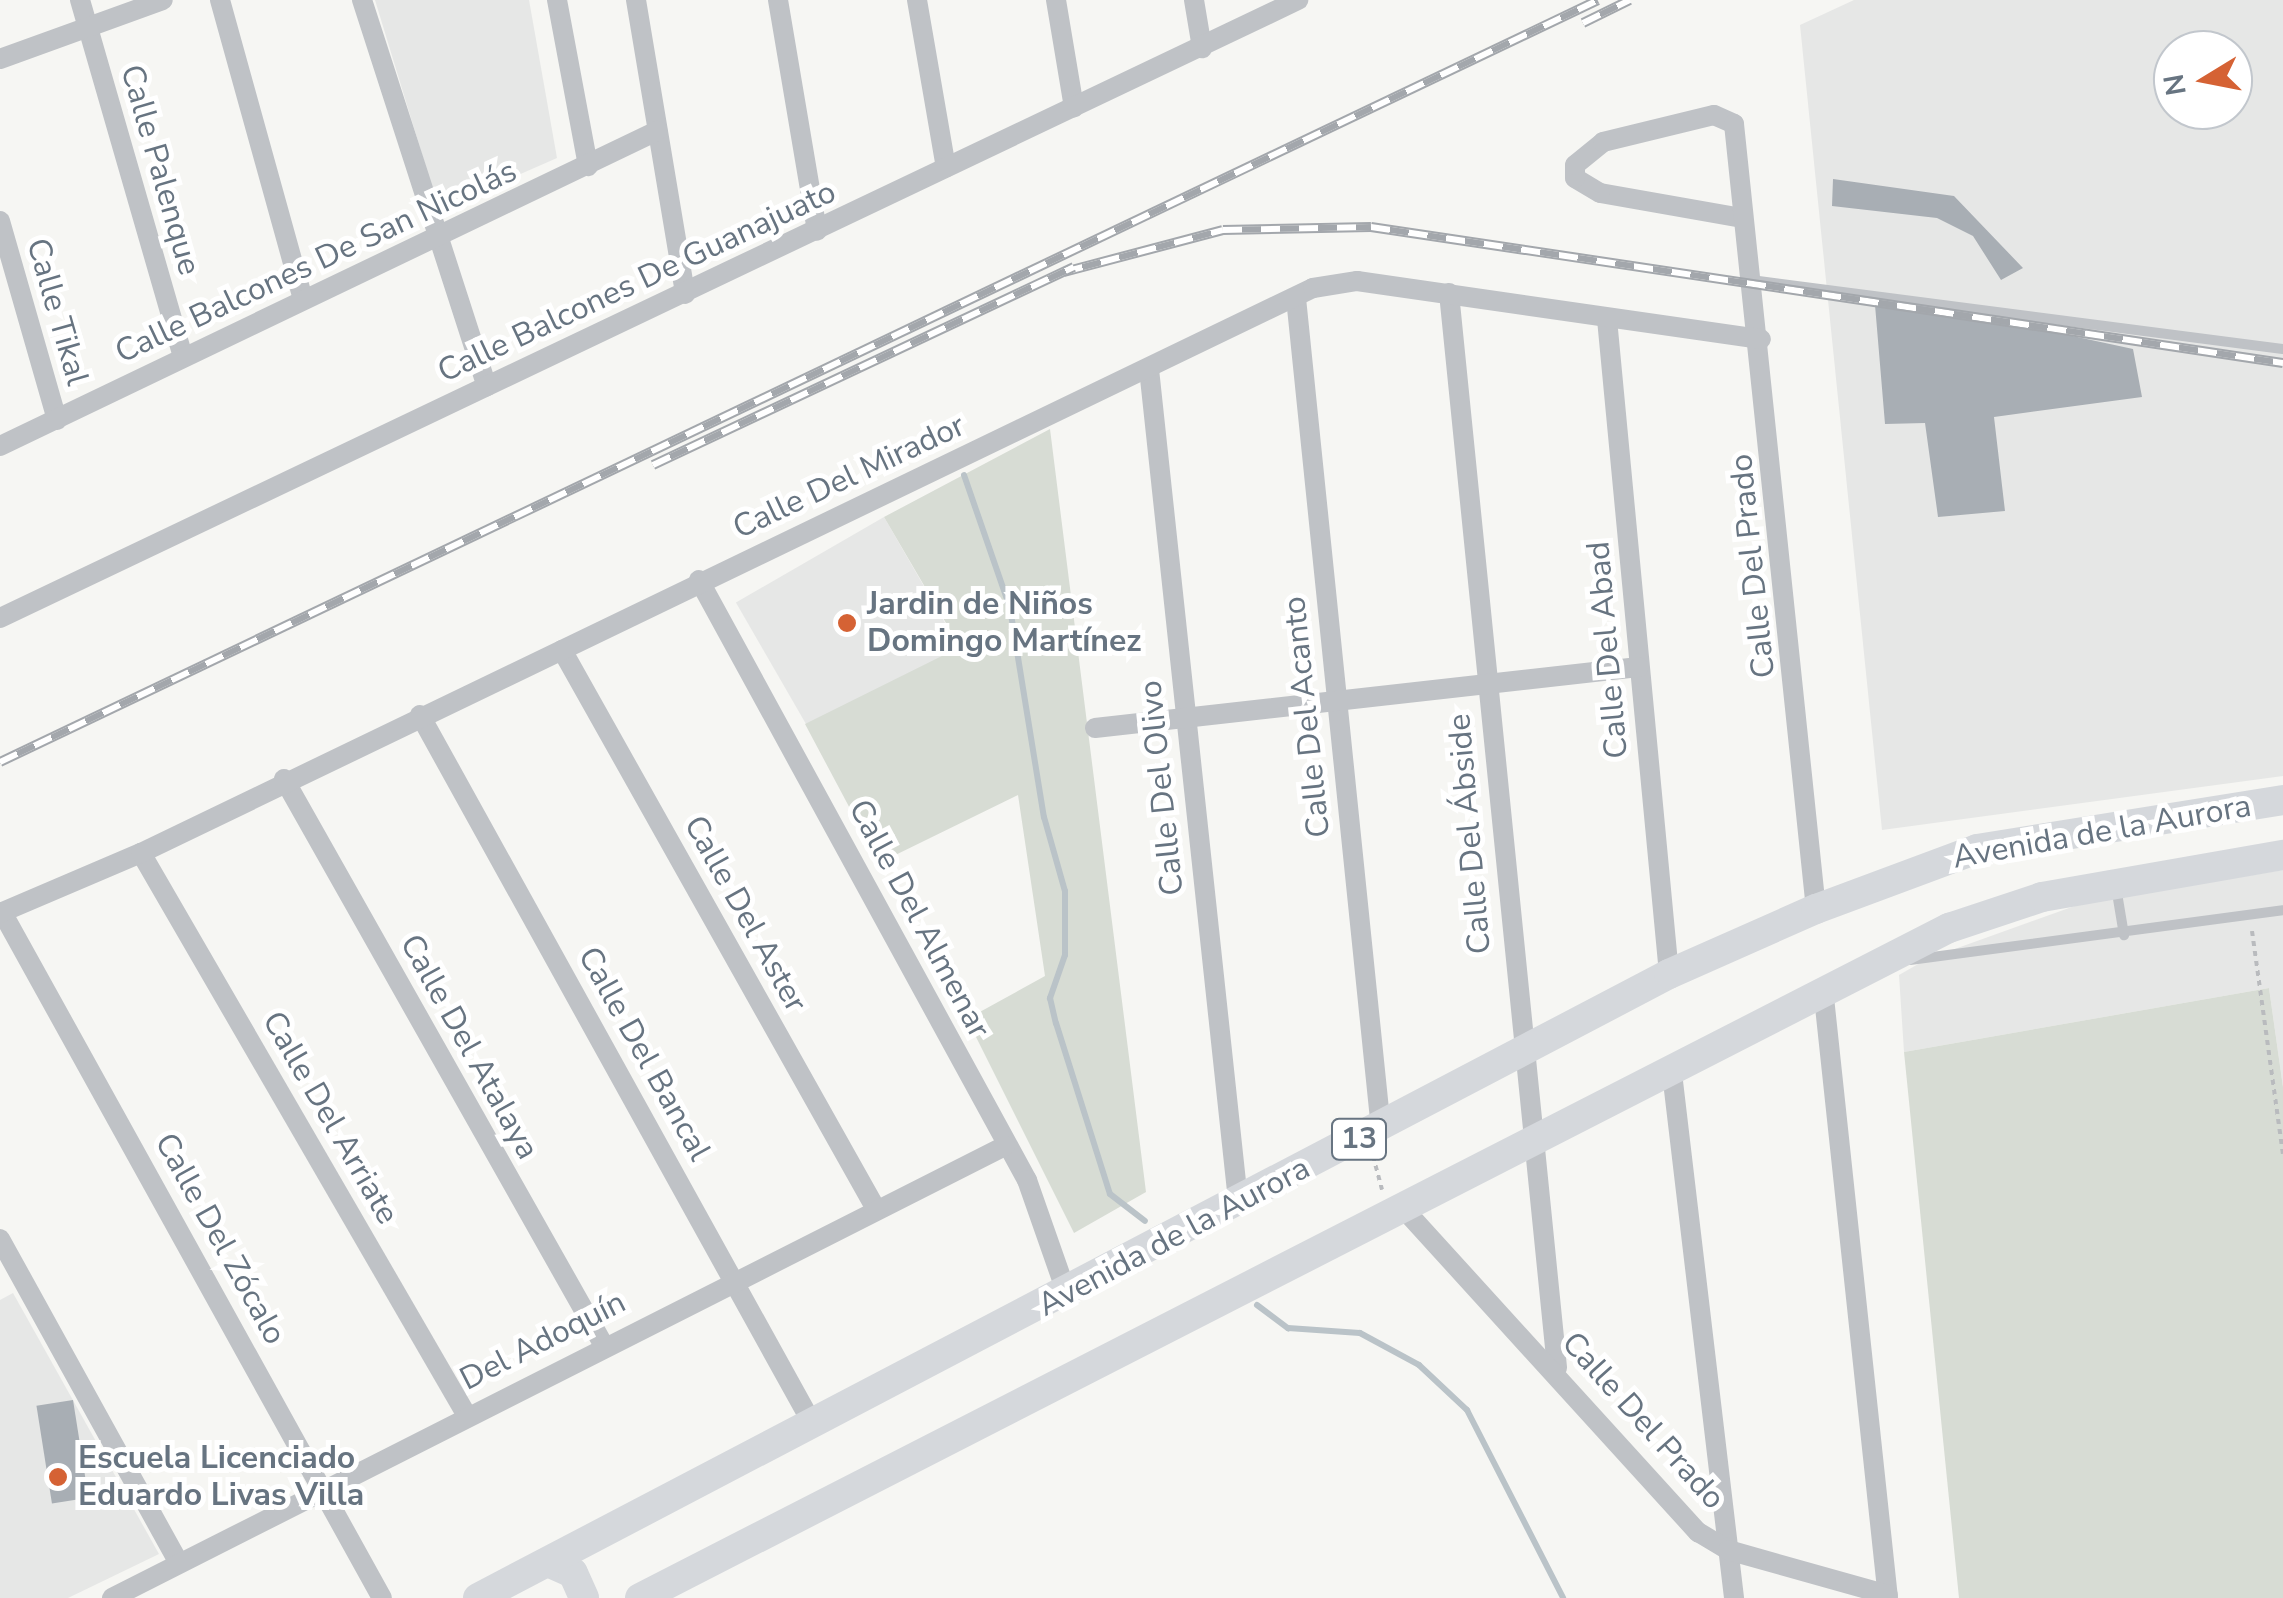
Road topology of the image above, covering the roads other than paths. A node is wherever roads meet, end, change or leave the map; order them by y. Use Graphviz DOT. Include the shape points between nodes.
graph roads {
  1 [pos="80,0"];
  2 [pos="164,0"];
  3 [pos="220,0"];
  4 [pos="362,0"];
  5 [pos="557,0"];
  6 [pos="636,0"];
  7 [pos="778,0"];
  8 [pos="917,0"];
  9 [pos="1056,0"];
  10 [pos="1194,0"];
  11 [pos="1298,0"];
  12 [pos="88,30"];
  13 [pos="1202,48"];
  14 [pos="0,59"];
  15 [pos="1074,106"];
  16 [pos="657,131"];
  17 [pos="588,166"];
  18 [pos="946,168"];
  19 [pos="1742,218"];
  20 [pos="0,222"];
  21 [pos="818,231"];
  22 [pos="433,241"];
  23 [pos="1752,280"];
  24 [pos="685,294"];
  25 [pos="1449,294"];
  26 [pos="1296,298"];
  27 [pos="303,299"];
  28 [pos="1607,319"];
  29 [pos="1761,339"];
  30 [pos="2283,348"];
  31 [pos="182,356"];
  32 [pos="1150,369"];
  33 [pos="487,386"];
  34 [pos="57,420"];
  35 [pos="0,446"];
  36 [pos="699,580"];
  37 [pos="0,618"];
  38 [pos="562,650"];
  39 [pos="1639,667"];
  40 [pos="1486,686"];
  41 [pos="1334,704"];
  42 [pos="420,715"];
  43 [pos="1184,718"];
  44 [pos="1095,728"];
  45 [pos="284,779"];
  46 [pos="2283,800"];
  47 [pos="141,853"];
  48 [pos="2283,855"];
  49 [pos="2116,883"];
  50 [pos="1816,909"];
  51 [pos="2283,910"];
  52 [pos="1,912"];
  53 [pos="2124,935"];
  54 [pos="1874,962"];
  55 [pos="1669,974"];
  56 [pos="1823,988"];
  57 [pos="1521,1054"];
  58 [pos="1672,1073"];
  59 [pos="1374,1132"];
  60 [pos="1534,1141"];
  61 [pos="1005,1146"];
  62 [pos="1238,1200"];
  63 [pos="876,1208"];
  64 [pos="1395,1211"];
  65 [pos="0,1239"];
  66 [pos="736,1280"];
  67 [pos="1067,1294"];
  68 [pos="602,1344"];
  69 [pos="1556,1368"];
  70 [pos="466,1414"];
  71 [pos="812,1423"];
  72 [pos="325,1488"];
  73 [pos="1728,1550"];
  74 [pos="548,1562"];
  75 [pos="180,1564"];
  76 [pos="1888,1597"];
  77 [pos="112,1598"];
  78 [pos="382,1598"];
  79 [pos="478,1598"];
  80 [pos="584,1598"];
  81 [pos="640,1598"];
  82 [pos="1734,1598"];
  1 -- 12 [label="street, Calle Palenque"];
  2 -- 12 [label="street"];
  3 -- 27 [label="street"];
  4 -- 22 [label="street"];
  5 -- 17 [label="street"];
  6 -- 16 [label="street"];
  7 -- 21 [label="street"];
  8 -- 18 [label="street"];
  9 -- 15 [label="street"];
  10 -- 13 [label="street"];
  11 -- 13 [label="street, Calle Balcones De Guanajuato"];
  12 -- 14 [label="street"];
  12 -- 31 [label="street, Calle Palenque"];
  13 -- 15 [label="street, Calle Balcones De Guanajuato"];
  15 -- 18 [label="street, Calle Balcones De Guanajuato"];
  16 -- 17 [label="street, Calle Balcones De San Nicolás"];
  16 -- 24 [label="street"];
  17 -- 22 [label="street, Calle Balcones De San Nicolás"];
  18 -- 21 [label="street, Calle Balcones De Guanajuato"];
  19 -- 19 [label="street, Calle Del Prado" via="1600,192 1575,178 1575,165 1603,142 1722,114 1734,124"];
  19 -- 23 [label="street, Calle Del Prado"];
  20 -- 34 [label="street, Calle Tikal"];
  21 -- 24 [label="street, Calle Balcones De Guanajuato"];
  22 -- 27 [label="street, Calle Balcones De San Nicolás"];
  22 -- 33 [label="street"];
  23 -- 29 [label="street, Calle Del Prado"];
  23 -- 30 [label="lane"];
  24 -- 33 [label="street, Calle Balcones De Guanajuato"];
  25 -- 26 [label="street, Calle Del Mirador" via="1358,280"];
  25 -- 28 [label="street, Calle Del Mirador"];
  25 -- 40 [label="street, Calle Del Ábside"];
  26 -- 32 [label="street, Calle Del Mirador"];
  26 -- 41 [label="street, Calle Del Acanto"];
  27 -- 31 [label="street, Calle Balcones De San Nicolás"];
  28 -- 29 [label="street, Calle Del Mirador"];
  28 -- 39 [label="street, Calle Del Abad"];
  29 -- 50 [label="street, Calle Del Prado"];
  31 -- 34 [label="street, Calle Balcones De San Nicolás"];
  32 -- 36 [label="street, Calle Del Mirador"];
  32 -- 43 [label="street, Calle Del Olivo"];
  33 -- 37 [label="street, Calle Balcones De Guanajuato"];
  34 -- 35 [label="street, Calle Balcones De San Nicolás"];
  36 -- 38 [label="street, Calle Del Mirador"];
  36 -- 61 [label="street, Calle Del Almenar"];
  38 -- 42 [label="street, Calle Del Mirador"];
  38 -- 63 [label="street, Calle Del Aster"];
  39 -- 40 [label="street"];
  39 -- 55 [label="street, Calle Del Abad"];
  40 -- 41 [label="street"];
  40 -- 57 [label="street, Calle Del Ábside"];
  41 -- 43 [label="street"];
  41 -- 59 [label="street, Calle Del Acanto"];
  42 -- 45 [label="street, Calle Del Mirador"];
  42 -- 66 [label="street, Calle Del Bancal"];
  43 -- 44 [label="street"];
  43 -- 62 [label="street, Calle Del Olivo"];
  45 -- 47 [label="street, Calle Del Mirador"];
  45 -- 68 [label="street, Calle Del Atalaya"];
  46 -- 50 [label="main road, Avenida de la Aurora / 13" via="1977,850"];
  47 -- 52 [label="street, Calle Del Mirador"];
  47 -- 70 [label="street, Calle Del Arriate"];
  48 -- 49 [label="main road, Avenida de la Aurora / 13"];
  49 -- 53 [label="lane"];
  49 -- 54 [label="main road, Avenida de la Aurora / 13" via="1974,918"];
  50 -- 55 [label="main road, Avenida de la Aurora / 13"];
  51 -- 53 [label="lane"];
  52 -- 72 [label="street, Calle Del Zócalo"];
  53 -- 54 [label="lane"];
  54 -- 56 [label="main road, Avenida de la Aurora / 13"];
  55 -- 57 [label="main road, Avenida de la Aurora / 13"];
  56 -- 58 [label="main road, Avenida de la Aurora / 13"];
  56 -- 76 [label="street, Calle Del Prado"];
  57 -- 59 [label="main road, Avenida de la Aurora / 13"];
  57 -- 60 [label="street, Calle Del Ábside"];
  58 -- 60 [label="main road, Avenida de la Aurora / 13"];
  58 -- 73 [label="street"];
  59 -- 62 [label="main road, Avenida de la Aurora / 13"];
  60 -- 64 [label="main road, Avenida de la Aurora / 13"];
  60 -- 69 [label="street, Calle Del Ábside"];
  61 -- 63 [label="street, Del Adoquín"];
  61 -- 67 [label="street, Calle Del Almenar" via="1035,1197"];
  62 -- 67 [label="main road, Avenida de la Aurora / 13"];
  63 -- 66 [label="street, Del Adoquín"];
  64 -- 69 [label="street, Calle Del Prado"];
  64 -- 81 [label="main road, Avenida de la Aurora / 13"];
  65 -- 75 [label="street"];
  66 -- 68 [label="street, Del Adoquín"];
  66 -- 71 [label="street, Calle Del Bancal"];
  67 -- 71 [label="main road, Avenida de la Aurora / 13"];
  68 -- 70 [label="street, Del Adoquín"];
  69 -- 73 [label="street, Calle Del Prado" via="1663,1497"];
  70 -- 72 [label="street, Del Adoquín"];
  71 -- 74 [label="main road, Avenida de la Aurora / 13"];
  72 -- 75 [label="street, Del Adoquín"];
  72 -- 78 [label="street, Calle Del Zócalo"];
  73 -- 76 [label="street, Calle Del Prado"];
  73 -- 82 [label="street"];
  74 -- 79 [label="main road, Avenida de la Aurora / 13"];
  74 -- 80 [label="main road" via="573,1573"];
  75 -- 77 [label="street, Del Adoquín"];
}
